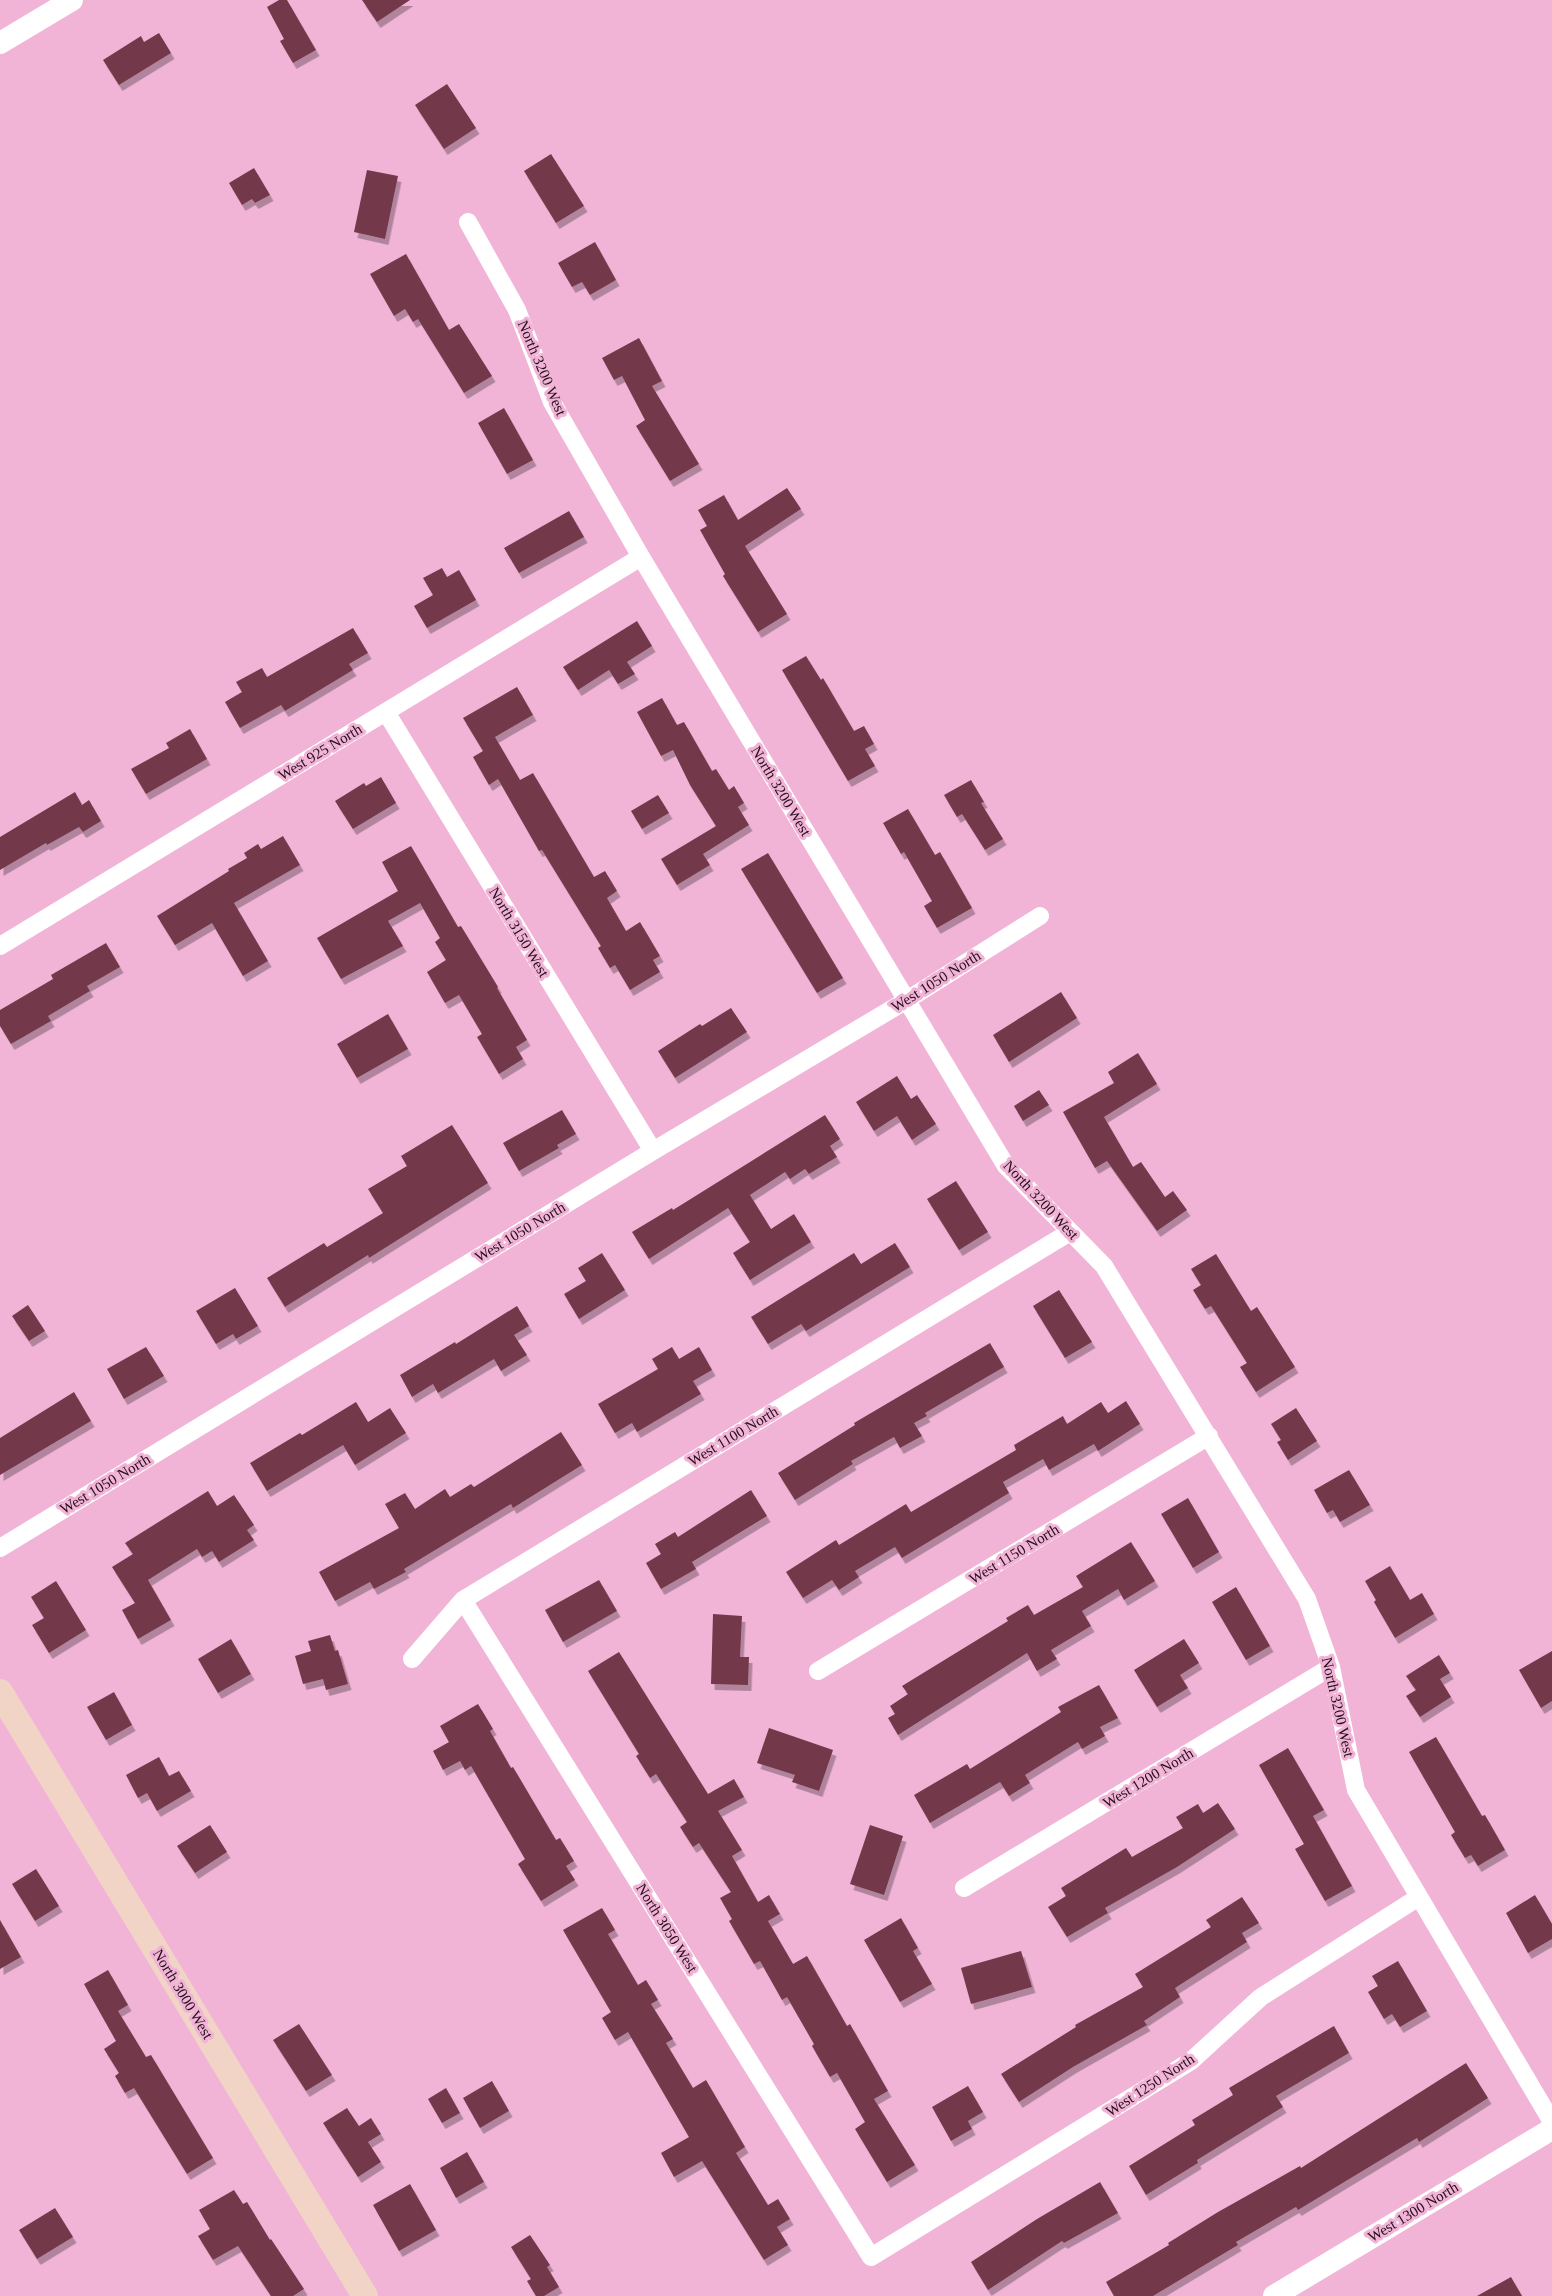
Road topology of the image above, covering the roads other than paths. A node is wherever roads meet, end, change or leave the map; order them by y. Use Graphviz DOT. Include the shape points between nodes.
graph roads {
  1 [pos="72,0"];
  2 [pos="0,43"];
  3 [pos="468,222"];
  4 [pos="641,557"];
  5 [pos="386,712"];
  6 [pos="1041,916"];
  7 [pos="0,946"];
  8 [pos="907,1000"];
  9 [pos="653,1151"];
  10 [pos="1070,1232"];
  11 [pos="1209,1436"];
  12 [pos="0,1548"];
  13 [pos="463,1600"];
  14 [pos="412,1659"];
  15 [pos="1331,1667"];
  16 [pos="818,1671"];
  17 [pos="0,1692"];
  18 [pos="964,1888"];
  19 [pos="1419,1898"];
  20 [pos="1552,2122"];
  21 [pos="1552,2129"];
  22 [pos="871,2257"];
  23 [pos="365,2296"];
  24 [pos="1274,2296"];
  1 -- 2 [label="street"];
  3 -- 4 [label="street, North 3200 West" via="517,310 552,402"];
  4 -- 5 [label="street, West 925 North"];
  4 -- 8 [label="street, North 3200 West"];
  5 -- 7 [label="street, West 925 North"];
  5 -- 9 [label="street, North 3150 West"];
  6 -- 8 [label="street, West 1050 North"];
  8 -- 9 [label="street, West 1050 North"];
  8 -- 10 [label="street, North 3200 West" via="1006,1166"];
  9 -- 12 [label="street, West 1050 North"];
  10 -- 11 [label="street, North 3200 West" via="1104,1266"];
  10 -- 13 [label="street, West 1100 North"];
  11 -- 15 [label="street, North 3200 West" via="1307,1599"];
  11 -- 16 [label="street, West 1150 North"];
  13 -- 14 [label="street, West 1100 North"];
  13 -- 22 [label="street, North 3050 West"];
  15 -- 18 [label="street, West 1200 North"];
  15 -- 19 [label="street, North 3200 West" via="1356,1790"];
  17 -- 23 [label="main road, North 3000 West"];
  19 -- 20 [label="street, North 3200 West"];
  19 -- 22 [label="street, West 1250 North" via="1261,1997 1191,2061"];
  21 -- 24 [label="street, West 1300 North"];
}
